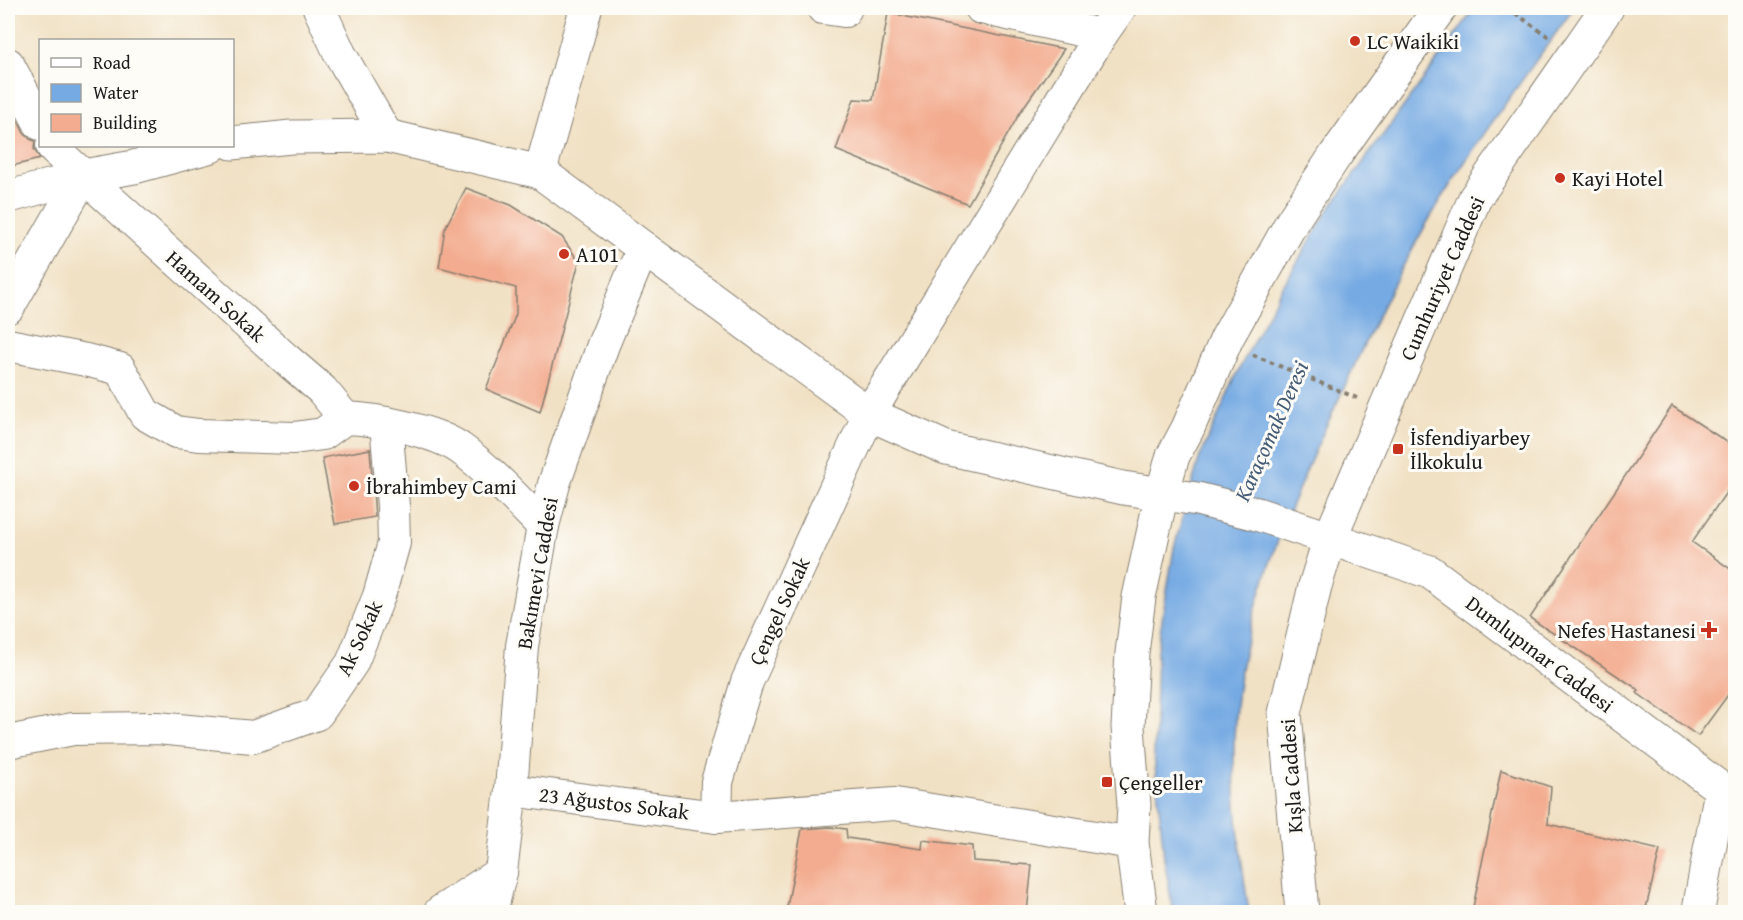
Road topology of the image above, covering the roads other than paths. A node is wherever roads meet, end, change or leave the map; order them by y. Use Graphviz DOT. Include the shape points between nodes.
graph roads {
  1 [pos="319,8"];
  2 [pos="586,8"];
  3 [pos="823,8"];
  4 [pos="846,8"];
  5 [pos="981,8"];
  6 [pos="1120,8"];
  7 [pos="1440,8"];
  8 [pos="1607,8"];
  9 [pos="1101,35"];
  10 [pos="8,64"];
  11 [pos="39,122"];
  12 [pos="387,136"];
  13 [pos="234,143"];
  14 [pos="53,147"];
  15 [pos="207,147"];
  16 [pos="540,172"];
  17 [pos="83,176"];
  18 [pos="8,197"];
  19 [pos="643,248"];
  20 [pos="8,307"];
  21 [pos="8,345"];
  22 [pos="869,414"];
  23 [pos="345,418"];
  24 [pos="387,423"];
  25 [pos="1162,493"];
  26 [pos="543,526"];
  27 [pos="1330,537"];
  28 [pos="8,742"];
  29 [pos="511,790"];
  30 [pos="1728,794"];
  31 [pos="716,817"];
  32 [pos="1132,843"];
  33 [pos="501,872"];
  34 [pos="440,912"];
  35 [pos="491,912"];
  36 [pos="1141,912"];
  37 [pos="1302,912"];
  38 [pos="1698,912"];
  1 -- 12 [label="street" via="340,54"];
  2 -- 16 [label="street"];
  3 -- 4 [label="street"];
  5 -- 9 [label="street"];
  6 -- 9 [label="street, Çengel Sokak"];
  7 -- 25 [label="main road" via="1293,220 1227,338 1173,456"];
  8 -- 27 [label="main road, Cumhuriyet Caddesi" via="1475,198"];
  9 -- 22 [label="street, Çengel Sokak"];
  10 -- 11 [label="street"];
  12 -- 13 [label="main road" via="291,137"];
  12 -- 16 [label="main road"];
  14 -- 17 [label="street, Hamam Sokak"];
  15 -- 17 [label="main road"];
  16 -- 19 [label="main road, Dumlupınar Caddesi"];
  17 -- 18 [label="street"];
  17 -- 20 [label="main road"];
  17 -- 23 [label="street, Hamam Sokak" via="322,390"];
  19 -- 22 [label="main road, Dumlupınar Caddesi"];
  19 -- 26 [label="street, Bakımevi Caddesi" via="603,345"];
  21 -- 23 [label="street" via="120,369 145,414 176,432 294,438 323,434"];
  22 -- 25 [label="main road, Dumlupınar Caddesi" via="946,448 1123,488"];
  22 -- 31 [label="street, Çengel Sokak" via="747,682 717,782"];
  23 -- 24 [label="street"];
  24 -- 26 [label="street" via="460,448"];
  24 -- 28 [label="street, Ak Sokak" via="394,543 379,596 352,663 316,714 253,737 158,728 73,729"];
  25 -- 27 [label="main road, Dumlupınar Caddesi" via="1257,514"];
  25 -- 32 [label="main road" via="1139,597 1132,653 1128,727 1134,805"];
  26 -- 29 [label="street, Bakımevi Caddesi" via="522,646"];
  27 -- 30 [label="main road, Dumlupınar Caddesi" via="1430,572"];
  27 -- 37 [label="main road, Kışla Caddesi" via="1285,712"];
  29 -- 31 [label="street, 23 Ağustos Sokak"];
  29 -- 33 [label="street, Bakımevi Caddesi"];
  30 -- 38 [label="street"];
  31 -- 32 [label="street, 23 Ağustos Sokak" via="896,804"];
  32 -- 36 [label="main road"];
  33 -- 34 [label="street"];
  33 -- 35 [label="street, Bakımevi Caddesi"];
}
